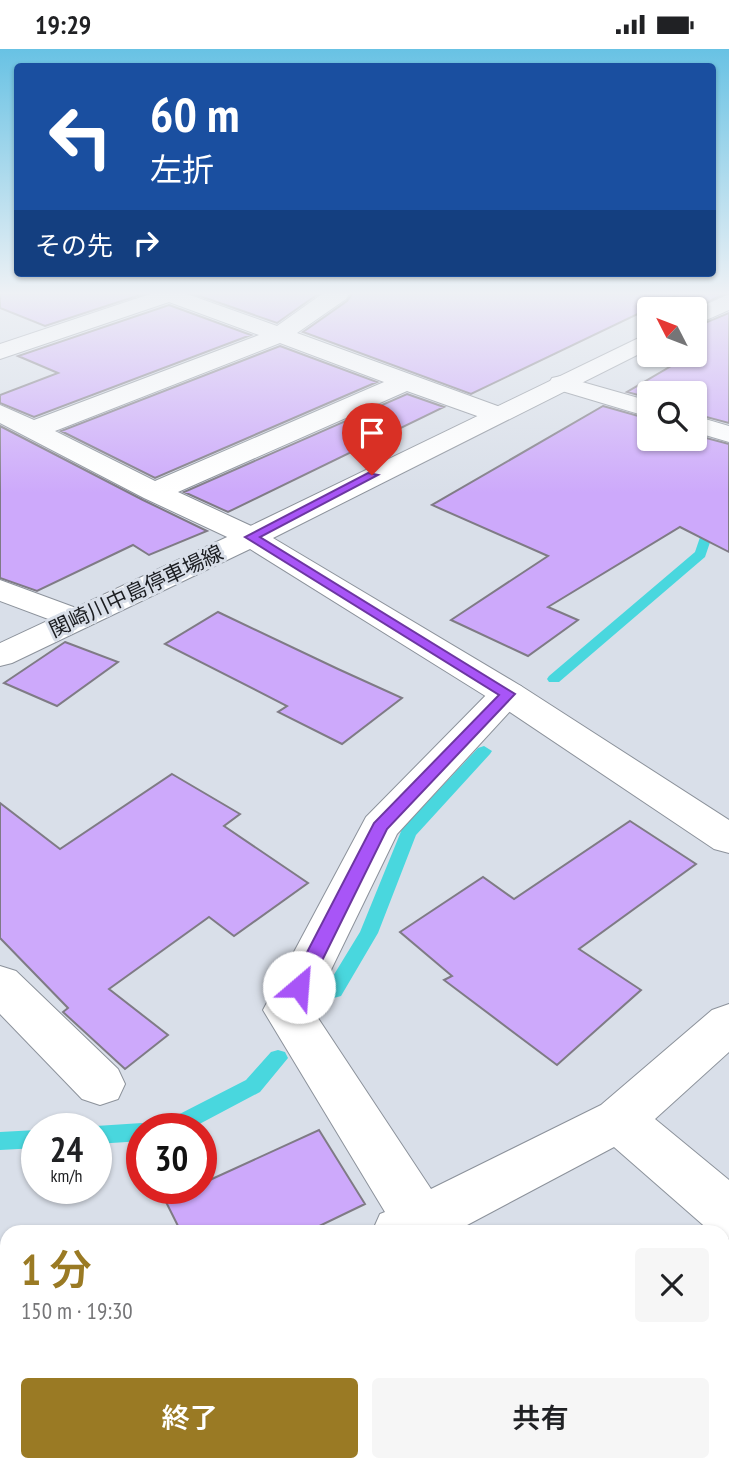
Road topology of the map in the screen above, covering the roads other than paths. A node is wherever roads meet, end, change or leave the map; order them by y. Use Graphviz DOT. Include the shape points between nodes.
graph roads {
  1 [pos="214,360"];
  2 [pos="352,360"];
  3 [pos="607,360"];
  4 [pos="408,380"];
  5 [pos="561,383"];
  6 [pos="637,405"];
  7 [pos="0,413"];
  8 [pos="494,414"];
  9 [pos="707,427"];
  10 [pos="33,430"];
  11 [pos="729,434"];
  12 [pos="154,492"];
  13 [pos="251,537"];
  14 [pos="0,590"];
  15 [pos="75,619"];
  16 [pos="0,656"];
  17 [pos="508,694"];
  18 [pos="729,839"];
  19 [pos="0,984"];
  20 [pos="729,1023"];
  21 [pos="100,1084"];
  22 [pos="620,1120"];
  23 [pos="729,1213"];
  24 [pos="410,1225"];
  25 [pos="415,1225"];
  1 -- 10 [label="street"];
  2 -- 4 [label="street"];
  3 -- 5 [label="street, 関崎川中島停車場線"];
  4 -- 8 [label="street"];
  4 -- 12 [label="street"];
  5 -- 6 [label="street"];
  5 -- 8 [label="street, 関崎川中島停車場線"];
  7 -- 10 [label="street"];
  8 -- 13 [label="street, 関崎川中島停車場線"];
  9 -- 11 [label="street"];
  10 -- 12 [label="street"];
  12 -- 13 [label="street"];
  13 -- 15 [label="street, 関崎川中島停車場線"];
  13 -- 17 [label="street"];
  14 -- 15 [label="street"];
  15 -- 16 [label="street, 関崎川中島停車場線"];
  17 -- 18 [label="street"];
  17 -- 24 [label="street" via="380,827 287,1010"];
  19 -- 21 [label="street"];
  20 -- 22 [label="street"];
  22 -- 23 [label="street"];
  22 -- 25 [label="street"];
}
